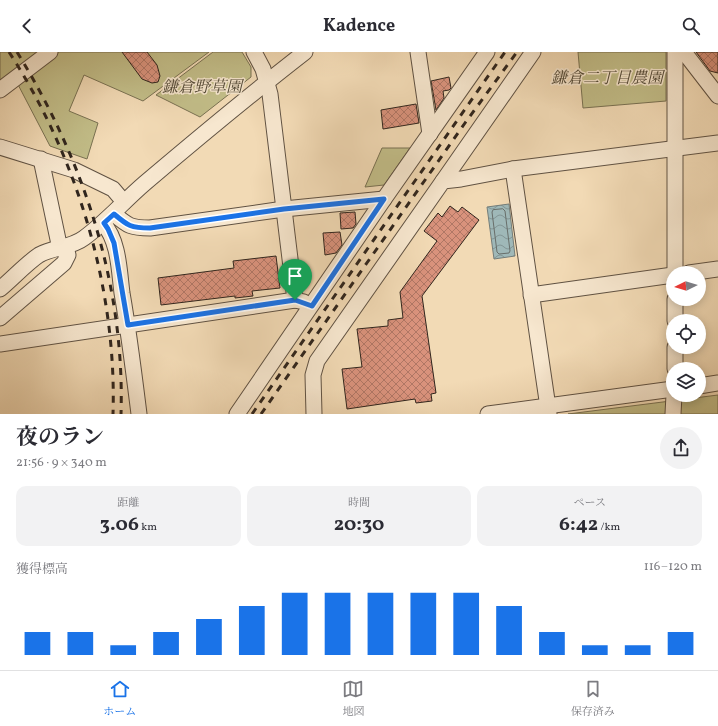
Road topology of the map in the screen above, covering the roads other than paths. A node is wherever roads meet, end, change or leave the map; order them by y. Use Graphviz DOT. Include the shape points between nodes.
graph roads {
  1 [pos="50,52"];
  2 [pos="254,52"];
  3 [pos="305,52"];
  4 [pos="418,52"];
  5 [pos="487,52"];
  6 [pos="533,52"];
  7 [pos="675,52"];
  8 [pos="684,52"];
  9 [pos="267,81"];
  10 [pos="0,90"];
  11 [pos="718,96"];
  12 [pos="430,134"];
  13 [pos="718,143"];
  14 [pos="0,147"];
  15 [pos="676,148"];
  16 [pos="41,159"];
  17 [pos="513,169"];
  18 [pos="447,181"];
  19 [pos="384,199"];
  20 [pos="124,202"];
  21 [pos="284,209"];
  22 [pos="108,218"];
  23 [pos="63,248"];
  24 [pos="675,266"];
  25 [pos="718,269"];
  26 [pos="706,271"];
  27 [pos="666,276"];
  28 [pos="0,289"];
  29 [pos="531,295"];
  30 [pos="295,300"];
  31 [pos="312,306"];
  32 [pos="0,318"];
  33 [pos="128,325"];
  34 [pos="0,344"];
  35 [pos="718,383"];
  36 [pos="706,385"];
  37 [pos="666,391"];
  38 [pos="674,402"];
  39 [pos="548,410"];
  40 [pos="139,414"];
  41 [pos="237,414"];
  42 [pos="314,414"];
  43 [pos="488,414"];
  44 [pos="674,414"];
  1 -- 10 [label="street"];
  2 -- 9 [label="street"];
  3 -- 9 [label="street"];
  4 -- 12 [label="street"];
  5 -- 12 [label="street"];
  6 -- 18 [label="street"];
  7 -- 15 [label="street"];
  8 -- 11 [label="street"];
  9 -- 20 [label="street"];
  9 -- 21 [label="street"];
  12 -- 19 [label="street"];
  13 -- 15 [label="street"];
  14 -- 16 [label="street"];
  15 -- 17 [label="street"];
  15 -- 24 [label="street"];
  16 -- 20 [label="street" via="105,184"];
  16 -- 23 [label="street"];
  17 -- 18 [label="street"];
  17 -- 29 [label="street"];
  18 -- 42 [label="street" via="317,361 313,375"];
  19 -- 21 [label="street"];
  19 -- 31 [label="street"];
  20 -- 22 [label="street"];
  21 -- 22 [label="street" via="150,228 134,228"];
  21 -- 30 [label="street"];
  22 -- 23 [label="street" via="77,243"];
  22 -- 33 [label="street" via="108,229 114,243"];
  23 -- 28 [label="street" via="40,255"];
  23 -- 32 [label="street" via="68,255 64,263"];
  25 -- 26 [label="street"];
  27 -- 29 [label="street"];
  29 -- 39 [label="street"];
  30 -- 31 [label="street"];
  30 -- 33 [label="street"];
  31 -- 41 [label="street"];
  33 -- 34 [label="street"];
  33 -- 40 [label="street"];
  35 -- 36 [label="street"];
  37 -- 39 [label="street"];
  38 -- 44 [label="street"];
  39 -- 43 [label="street"];
}
